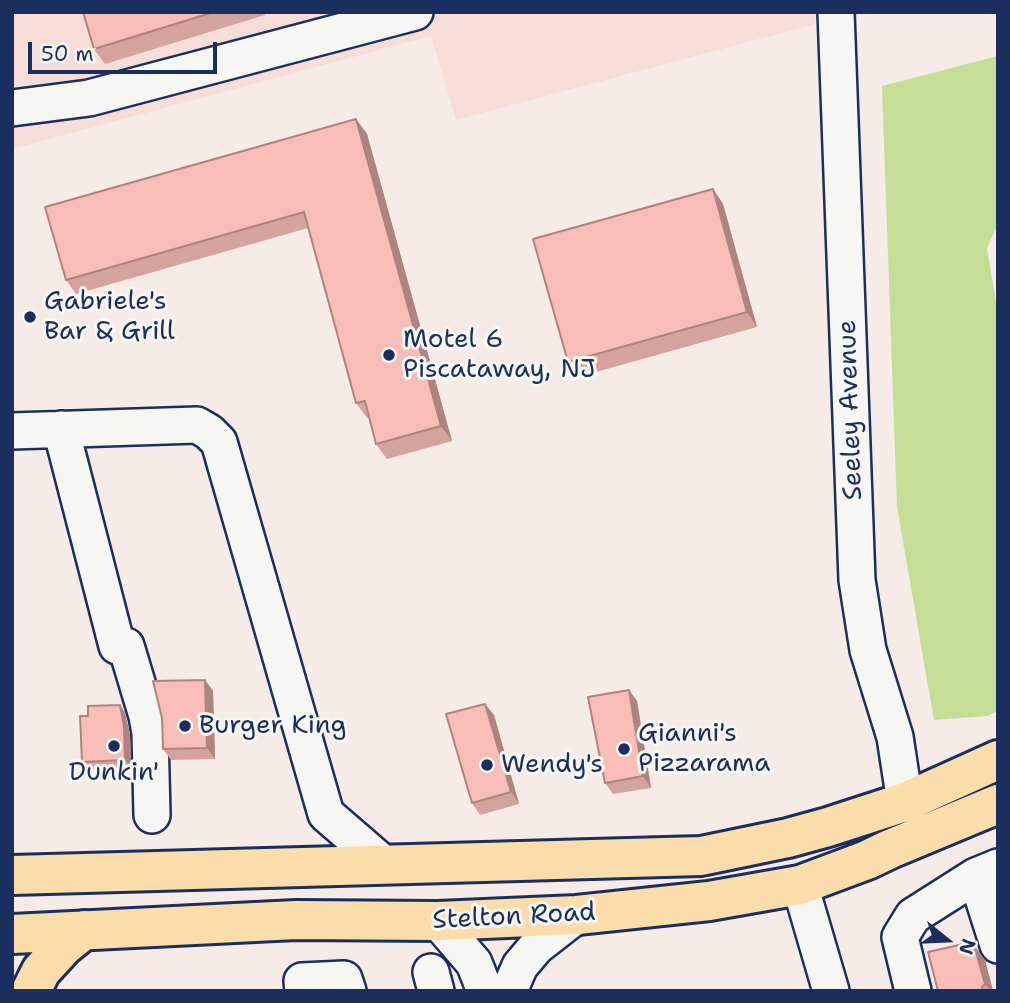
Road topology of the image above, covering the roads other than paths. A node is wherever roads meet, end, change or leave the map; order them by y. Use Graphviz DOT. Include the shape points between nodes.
graph roads {
  1 [pos="415,12"];
  2 [pos="836,12"];
  3 [pos="12,108"];
  4 [pos="61,429"];
  5 [pos="12,430"];
  6 [pos="998,760"];
  7 [pos="905,802"];
  8 [pos="998,804"];
  9 [pos="152,815"];
  10 [pos="385,865"];
  11 [pos="987,872"];
  12 [pos="12,875"];
  13 [pos="800,885"];
  14 [pos="577,915"];
  15 [pos="438,921"];
  16 [pos="84,930"];
  17 [pos="12,934"];
  18 [pos="998,945"];
  19 [pos="32,991"];
  20 [pos="303,991"];
  21 [pos="348,991"];
  22 [pos="489,991"];
  23 [pos="509,991"];
  24 [pos="831,991"];
  25 [pos="913,991"];
  1 -- 3 [label="street" via="89,98"];
  2 -- 7 [label="street, Seeley Avenue" via="857,580 869,650 895,737"];
  4 -- 5 [label="street"];
  4 -- 9 [label="street" via="122,646 147,716"];
  4 -- 10 [label="street" via="197,425 219,442 326,814"];
  6 -- 7 [label="main road, Stelton Road"];
  7 -- 10 [label="main road, Stelton Road" via="788,838 701,856"];
  8 -- 13 [label="main road, Stelton Road"];
  10 -- 12 [label="main road, Stelton Road"];
  11 -- 18 [label="street"];
  11 -- 25 [label="street" via="913,916 901,937"];
  13 -- 14 [label="main road, Stelton Road" via="709,901"];
  13 -- 24 [label="street"];
  14 -- 15 [label="main road, Stelton Road"];
  14 -- 23 [label="street" via="536,947 520,966"];
  15 -- 16 [label="main road, Stelton Road" via="296,920"];
  15 -- 22 [label="street" via="474,963"];
  16 -- 17 [label="main road, Stelton Road"];
  16 -- 19 [label="main road" via="41,971"];
  20 -- 21 [label="street" via="302,981 344,979"];
}
